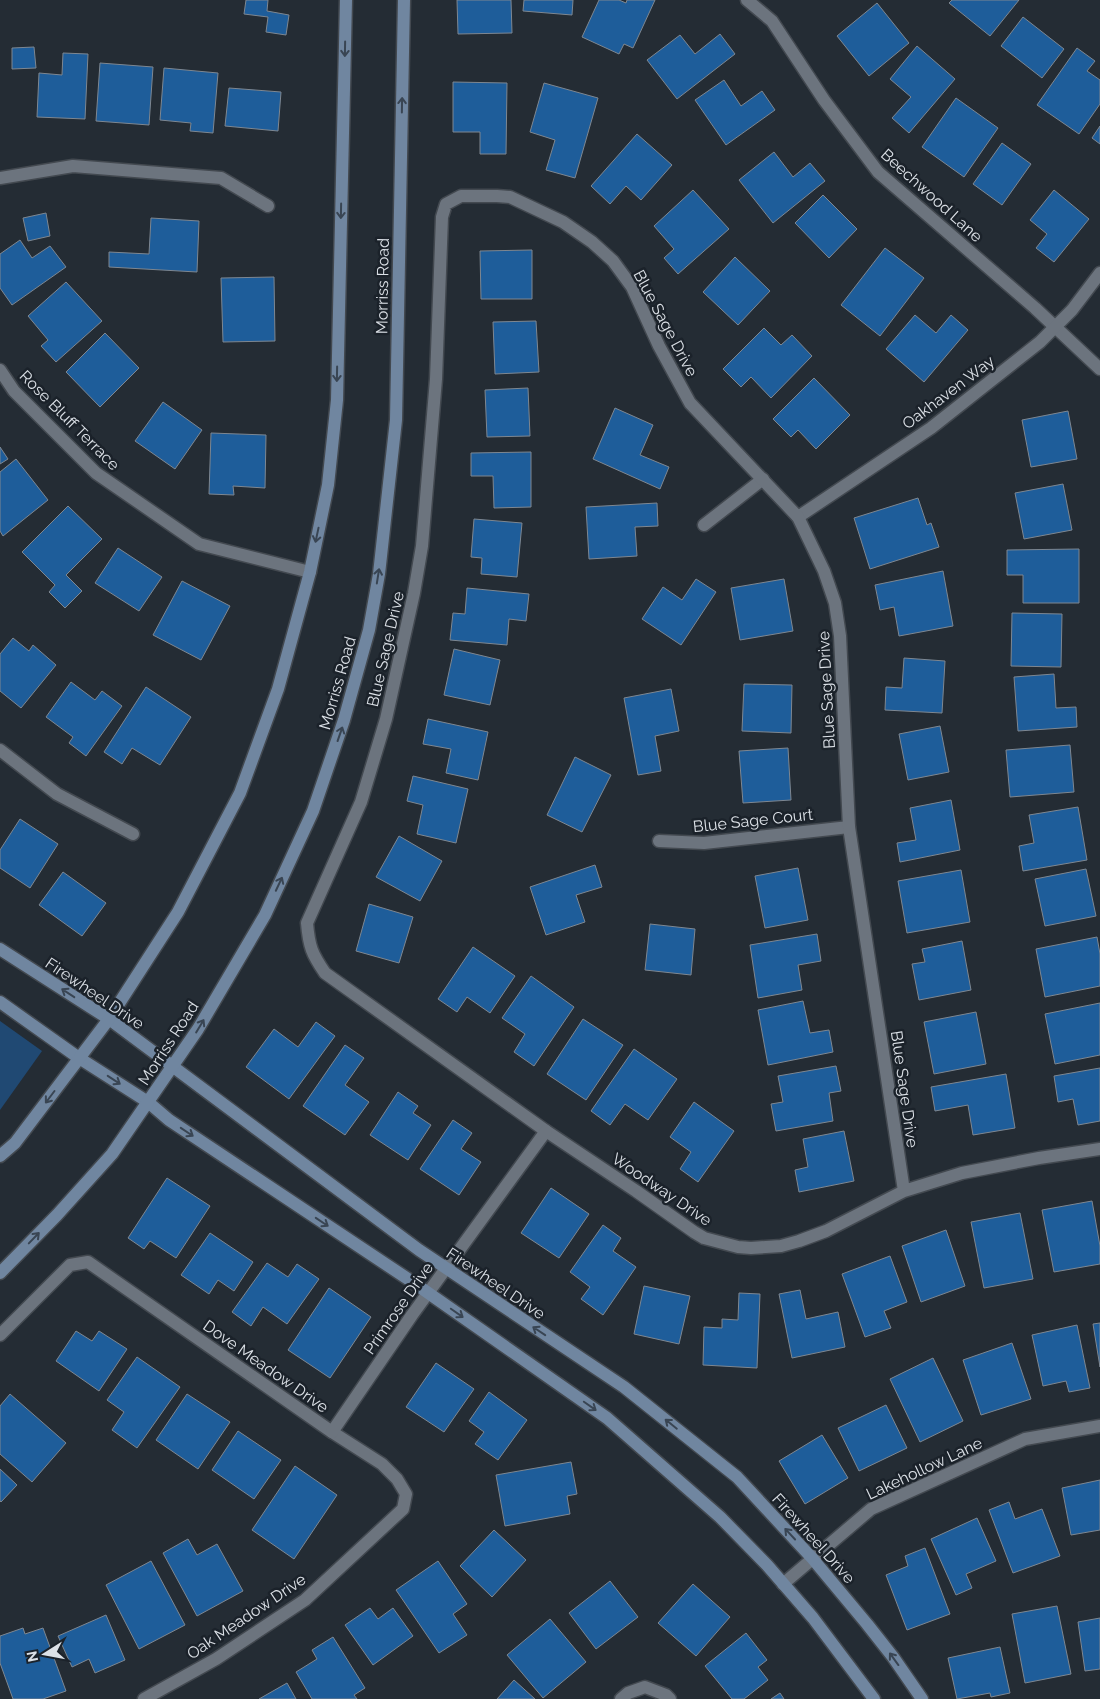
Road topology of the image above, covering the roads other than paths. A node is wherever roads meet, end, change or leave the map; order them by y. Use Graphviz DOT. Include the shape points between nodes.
graph roads {
  1 [pos="346,0"];
  2 [pos="404,0"];
  3 [pos="747,0"];
  4 [pos="0,178"];
  5 [pos="268,206"];
  6 [pos="1100,273"];
  7 [pos="1055,327"];
  8 [pos="1100,369"];
  9 [pos="0,370"];
  10 [pos="763,479"];
  11 [pos="798,517"];
  12 [pos="704,525"];
  13 [pos="310,572"];
  14 [pos="0,750"];
  15 [pos="850,827"];
  16 [pos="133,834"];
  17 [pos="659,841"];
  18 [pos="316,904"];
  19 [pos="0,949"];
  20 [pos="0,1002"];
  21 [pos="109,1019"];
  22 [pos="79,1058"];
  23 [pos="172,1066"];
  24 [pos="148,1102"];
  25 [pos="546,1131"];
  26 [pos="1100,1149"];
  27 [pos="0,1156"];
  28 [pos="904,1191"];
  29 [pos="446,1268"];
  30 [pos="0,1273"];
  31 [pos="428,1293"];
  32 [pos="0,1335"];
  33 [pos="1100,1426"];
  34 [pos="332,1432"];
  35 [pos="403,1509"];
  36 [pos="812,1558"];
  37 [pos="783,1584"];
  38 [pos="144,1699"];
  39 [pos="621,1699"];
  40 [pos="670,1699"];
  41 [pos="874,1699"];
  42 [pos="922,1699"];
  1 -- 13 [label="main road, one-way" via="337,400 328,485"];
  23 -- 2 [label="main road, Morriss Road, one-way" via="198,1029 265,915 313,811 344,720 369,630 379,574 396,420"];
  3 -- 7 [label="street, Beechwood Lane" via="772,22 824,100 878,172"];
  4 -- 5 [label="street" via="73,166 221,178"];
  6 -- 7 [label="street, Oakhaven Way"];
  7 -- 8 [label="street, Beechwood Lane"];
  7 -- 11 [label="street, Oakhaven Way" via="931,428"];
  9 -- 13 [label="street, Rose Bluff Terrace" via="14,391 96,473 199,544"];
  10 -- 11 [label="street, Blue Sage Drive"];
  10 -- 12 [label="street"];
  10 -- 18 [label="street, Blue Sage Drive" via="690,403 632,288 613,261 592,242 563,222 510,197 461,196 446,204 442,218 436,378 422,546 414,593 386,719 360,802"];
  11 -- 15 [label="street, Blue Sage Drive" via="824,570 835,603 840,636"];
  13 -- 21 [label="main road" via="278,689 240,793 178,912"];
  14 -- 16 [label="street" via="57,794"];
  15 -- 17 [label="street, Blue Sage Court" via="704,843"];
  15 -- 28 [label="street, Blue Sage Drive"];
  18 -- 25 [label="street, Woodway Drive" via="307,923 308,939 312,955 325,973"];
  21 -- 19 [label="main road, Firewheel Drive, one-way"];
  20 -- 22 [label="main road"];
  21 -- 22 [label="main road"];
  21 -- 23 [label="main road, Firewheel Drive"];
  22 -- 24 [label="main road, one-way"];
  22 -- 27 [label="main road, one-way" via="15,1143"];
  23 -- 24 [label="main road, Morriss Road"];
  23 -- 29 [label="main road, Firewheel Drive"];
  30 -- 24 [label="main road, Morriss Road, one-way" via="112,1154"];
  24 -- 31 [label="main road, one-way" via="169,1120"];
  25 -- 28 [label="street, Woodway Drive" via="694,1232 738,1247 781,1246 799,1241 826,1231"];
  25 -- 29 [label="street, Primrose Drive"];
  26 -- 28 [label="street, Woodway Drive" via="962,1173"];
  29 -- 31 [label="street, Primrose Drive"];
  36 -- 29 [label="main road, Firewheel Drive, one-way" via="737,1477 624,1386"];
  31 -- 34 [label="street, Primrose Drive"];
  31 -- 37 [label="main road, one-way" via="607,1418 720,1517"];
  32 -- 34 [label="street, Dove Meadow Drive" via="70,1265 88,1262"];
  33 -- 36 [label="street, Lakehollow Lane" via="1025,1438 898,1496 871,1509"];
  34 -- 35 [label="street, Dove Meadow Drive" via="382,1464 397,1479 406,1494"];
  35 -- 38 [label="street, Oak Meadow Drive" via="305,1600 216,1659"];
  36 -- 37 [label="street, Lakehollow Lane"];
  42 -- 36 [label="main road, Firewheel Drive, one-way" via="883,1644"];
  37 -- 41 [label="main road"];
  39 -- 40 [label="street" via="645,1687"];
}
